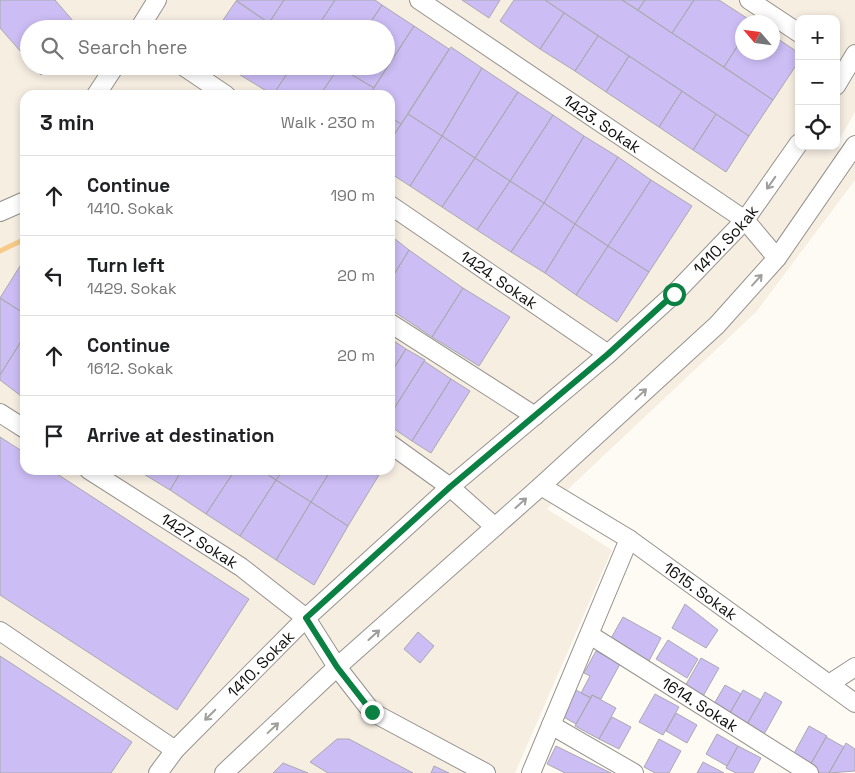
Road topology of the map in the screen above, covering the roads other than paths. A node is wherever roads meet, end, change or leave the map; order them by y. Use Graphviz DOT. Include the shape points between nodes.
graph roads {
  1 [pos="157,0"];
  2 [pos="419,0"];
  3 [pos="749,0"];
  4 [pos="145,20"];
  5 [pos="795,30"];
  6 [pos="847,59"];
  7 [pos="109,75"];
  8 [pos="196,75"];
  9 [pos="840,76"];
  10 [pos="99,90"];
  11 [pos="219,90"];
  12 [pos="855,145"];
  13 [pos="795,149"];
  14 [pos="20,203"];
  15 [pos="395,208"];
  16 [pos="0,212"];
  17 [pos="745,220"];
  18 [pos="777,258"];
  19 [pos="395,327"];
  20 [pos="608,354"];
  21 [pos="0,412"];
  22 [pos="535,416"];
  23 [pos="20,426"];
  24 [pos="395,448"];
  25 [pos="97,475"];
  26 [pos="541,486"];
  27 [pos="450,487"];
  28 [pos="495,527"];
  29 [pos="629,538"];
  30 [pos="306,618"];
  31 [pos="0,631"];
  32 [pos="590,635"];
  33 [pos="337,667"];
  34 [pos="855,667"];
  35 [pos="829,684"];
  36 [pos="855,703"];
  37 [pos="551,725"];
  38 [pos="175,750"];
  39 [pos="158,773"];
  40 [pos="224,773"];
  41 [pos="486,773"];
  42 [pos="531,773"];
  43 [pos="634,773"];
  44 [pos="809,773"];
  1 -- 4 [label="street"];
  2 -- 17 [label="street, 1423. Sokak"];
  3 -- 5 [label="street"];
  6 -- 9 [label="street"];
  7 -- 10 [label="street"];
  8 -- 11 [label="street"];
  12 -- 18 [label="street"];
  13 -- 17 [label="street, 1410. Sokak, one-way"];
  14 -- 16 [label="street"];
  15 -- 20 [label="street, 1424. Sokak"];
  17 -- 18 [label="street, 1423. Sokak"];
  17 -- 20 [label="street, 1410. Sokak" via="674,294"];
  26 -- 18 [label="street, one-way" via="717,325"];
  19 -- 22 [label="street"];
  20 -- 22 [label="street, 1410. Sokak"];
  21 -- 23 [label="street"];
  22 -- 27 [label="street, 1410. Sokak"];
  24 -- 27 [label="street"];
  25 -- 30 [label="street, 1427. Sokak" via="241,567"];
  28 -- 26 [label="street, one-way"];
  26 -- 29 [label="street, 1615. Sokak"];
  27 -- 28 [label="street"];
  27 -- 30 [label="street, 1410. Sokak"];
  33 -- 28 [label="street, one-way"];
  29 -- 32 [label="street"];
  29 -- 35 [label="street, 1615. Sokak"];
  30 -- 33 [label="street, 1427. Sokak"];
  30 -- 38 [label="street, 1410. Sokak, one-way"];
  31 -- 38 [label="street"];
  32 -- 37 [label="street"];
  32 -- 44 [label="street, 1614. Sokak"];
  40 -- 33 [label="street, one-way"];
  33 -- 41 [label="street, 1427. Sokak" via="372,712"];
  34 -- 35 [label="street"];
  35 -- 36 [label="street, 1615. Sokak"];
  37 -- 42 [label="street"];
  37 -- 43 [label="street"];
  38 -- 39 [label="street, 1410. Sokak"];
}
